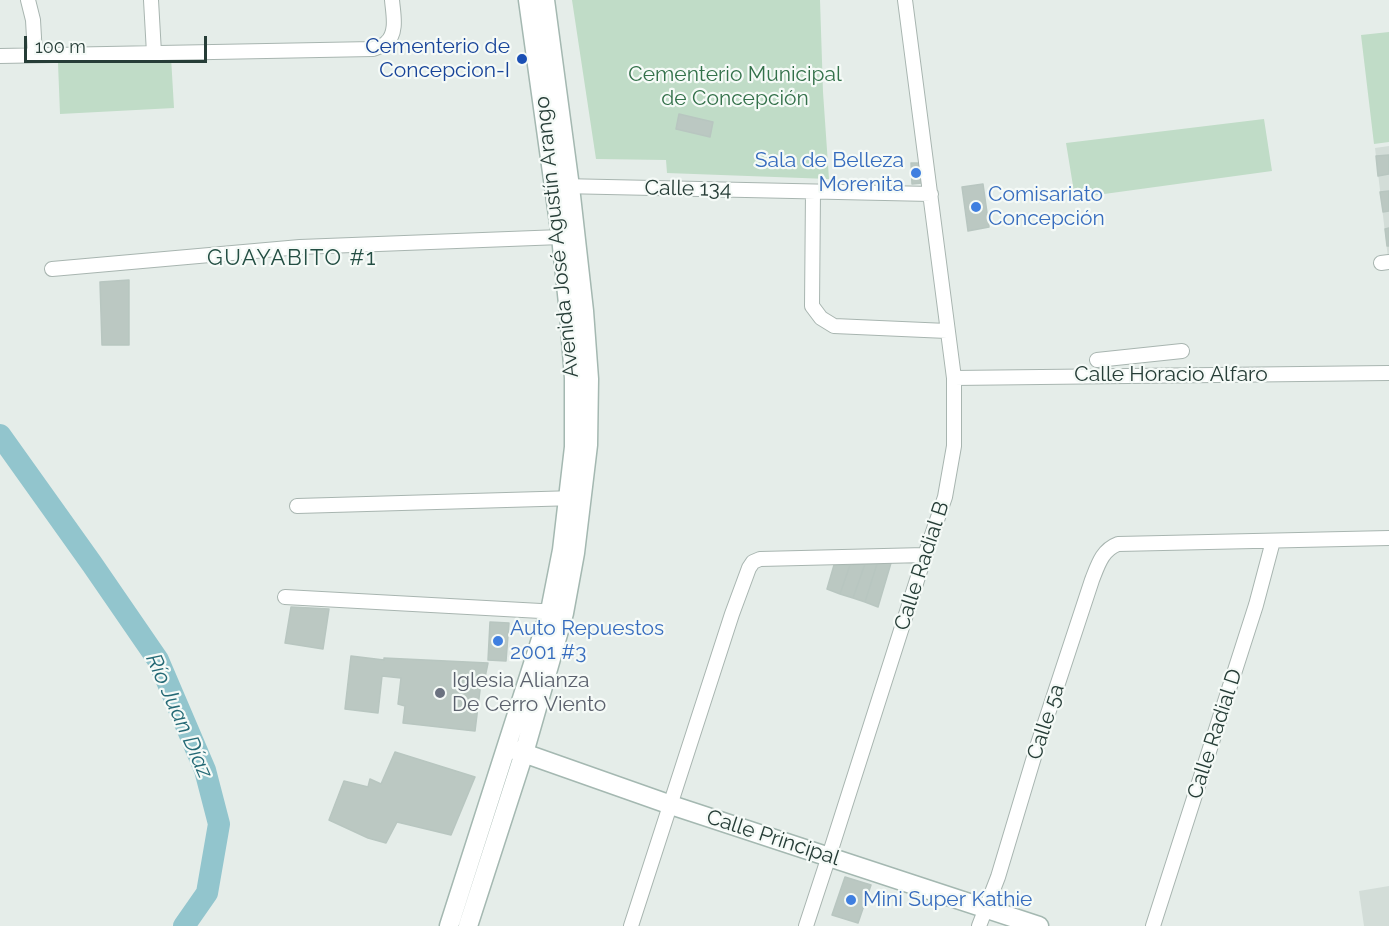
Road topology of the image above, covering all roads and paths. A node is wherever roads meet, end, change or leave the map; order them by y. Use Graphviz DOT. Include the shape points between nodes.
graph roads {
  1 [pos="28,0"];
  2 [pos="151,0"];
  3 [pos="392,0"];
  4 [pos="528,0"];
  5 [pos="545,0"];
  6 [pos="905,0"];
  7 [pos="154,53"];
  8 [pos="35,55"];
  9 [pos="0,56"];
  10 [pos="562,186"];
  11 [pos="813,192"];
  12 [pos="931,194"];
  13 [pos="561,237"];
  14 [pos="52,269"];
  15 [pos="947,331"];
  16 [pos="1182,351"];
  17 [pos="1112,359"];
  18 [pos="1097,360"];
  19 [pos="1389,373"];
  20 [pos="1113,376"];
  21 [pos="954,378"];
  22 [pos="575,498"];
  23 [pos="297,506"];
  24 [pos="1389,538"];
  25 [pos="1273,541"];
  26 [pos="925,555"];
  27 [pos="285,597"];
  28 [pos="557,612"];
  29 [pos="516,751"];
  30 [pos="671,805"];
  31 [pos="829,856"];
  32 [pos="985,908"];
  33 [pos="449,926"];
  34 [pos="468,926"];
  35 [pos="631,926"];
  36 [pos="806,926"];
  37 [pos="979,926"];
  38 [pos="1039,926"];
  39 [pos="1154,926"];
  1 -- 8 [label="street"];
  2 -- 7 [label="street"];
  3 -- 7 [label="street" via="392,34 386,44 373,49"];
  4 -- 10 [label="main road, Avenida José Agustín Arango"];
  5 -- 10 [label="main road, Avenida José Agustín Arango"];
  6 -- 12 [label="street, Calle Radial B"];
  7 -- 8 [label="street"];
  8 -- 9 [label="street"];
  10 -- 11 [label="street, Calle 134"];
  10 -- 13 [label="main road, Avenida José Agustín Arango"];
  10 -- 22 [label="main road, Avenida José Agustín Arango" via="584,311 589,379 588,445"];
  11 -- 12 [label="street, Calle 134"];
  11 -- 15 [label="street" via="812,306 821,318 834,326"];
  12 -- 15 [label="street, Calle Radial B"];
  13 -- 14 [label="street" via="300,247"];
  13 -- 22 [label="main road, Avenida José Agustín Arango" via="574,378"];
  15 -- 21 [label="street, Calle Radial B"];
  16 -- 17 [label="street"];
  17 -- 18 [label="street"];
  17 -- 20 [label="street"];
  19 -- 20 [label="street, Calle Horacio Alfaro"];
  20 -- 21 [label="street, Calle Horacio Alfaro"];
  21 -- 26 [label="street, Calle Radial B" via="954,446 945,497"];
  22 -- 23 [label="street"];
  22 -- 28 [label="main road, Avenida José Agustín Arango" via="562,550"];
  24 -- 25 [label="street"];
  25 -- 32 [label="street, Calle 5a" via="1118,544 1107,550 1092,580"];
  25 -- 39 [label="street, Calle Radial D"];
  26 -- 30 [label="street" via="753,562 732,614"];
  26 -- 31 [label="street, Calle Radial B"];
  27 -- 28 [label="street"];
  28 -- 29 [label="main road, Avenida José Agustín Arango"];
  29 -- 30 [label="main road, Calle Principal"];
  29 -- 33 [label="main road, Avenida José Agustín Arango"];
  29 -- 34 [label="main road, Avenida José Agustín Arango"];
  30 -- 31 [label="main road, Calle Principal"];
  30 -- 35 [label="street"];
  31 -- 32 [label="main road, Calle Principal"];
  31 -- 36 [label="street, Calle Radial B"];
  32 -- 37 [label="street, Calle 5a"];
  32 -- 38 [label="main road, Calle Principal"];
}
